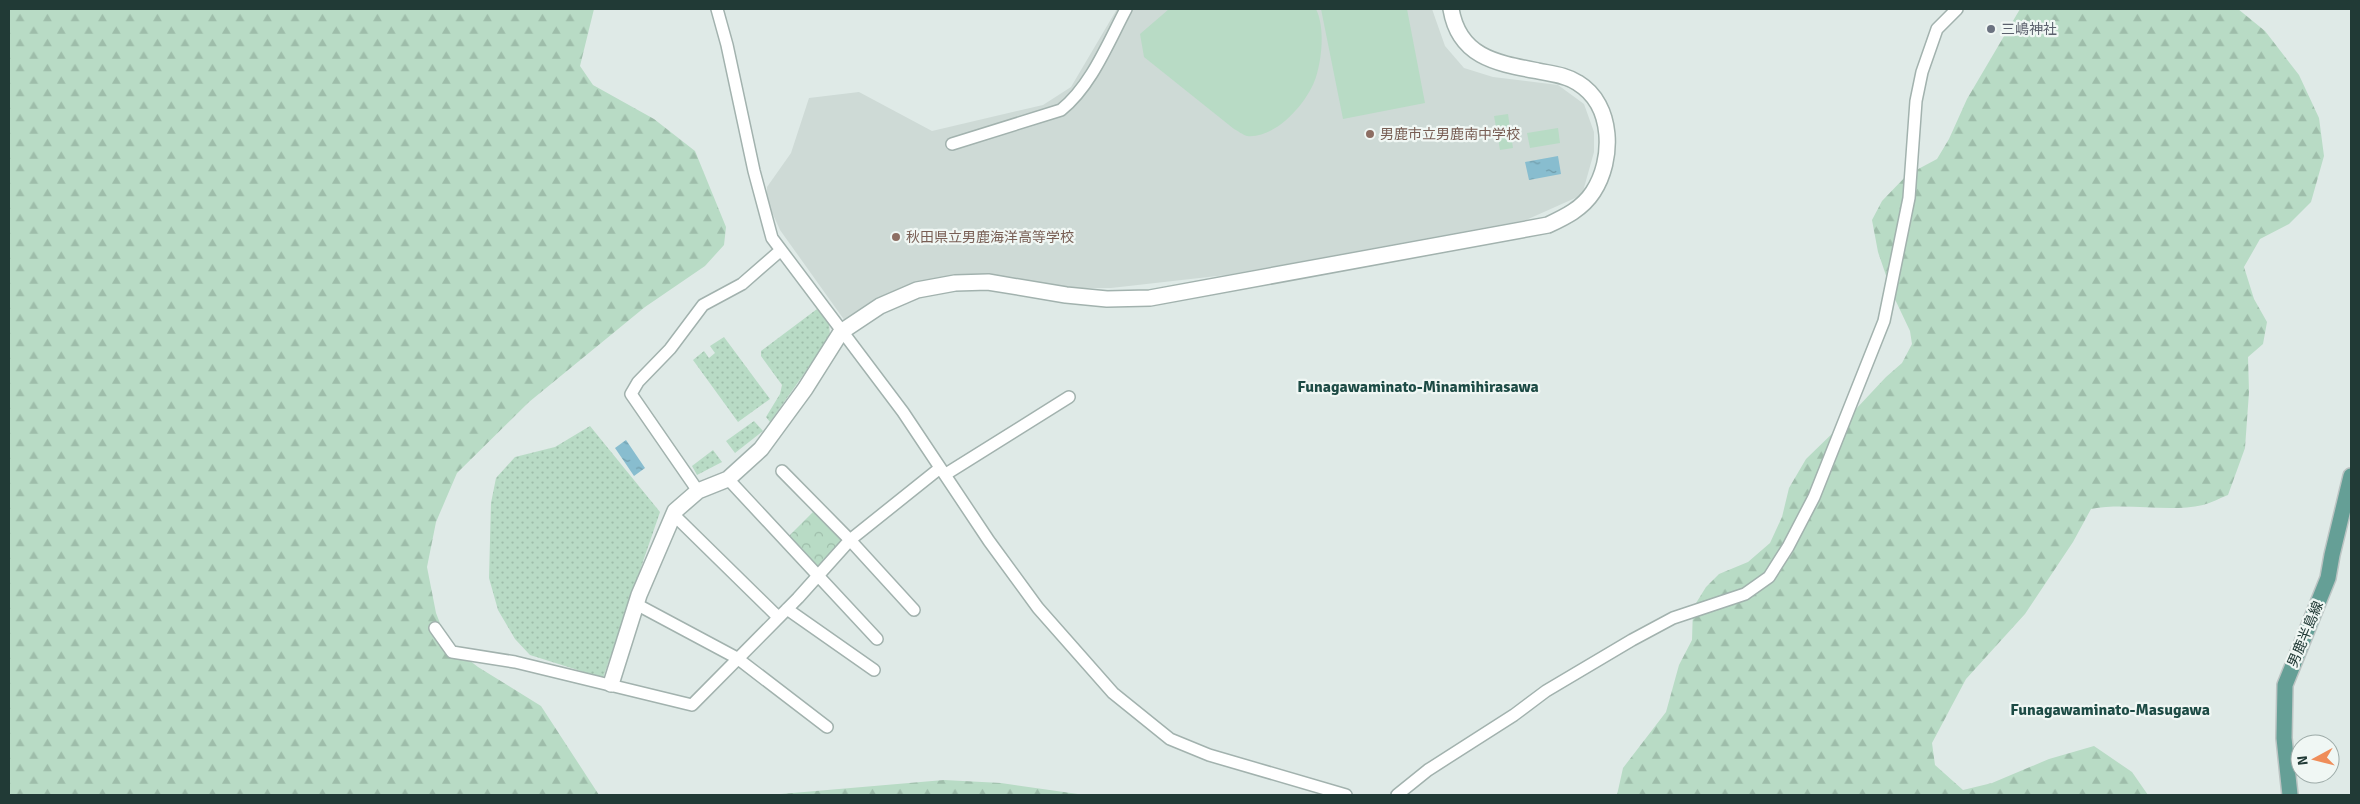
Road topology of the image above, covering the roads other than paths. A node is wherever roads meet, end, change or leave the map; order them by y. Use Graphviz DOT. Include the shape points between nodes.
graph roads {
  1 [pos="717,9"];
  2 [pos="1126,9"];
  3 [pos="1451,9"];
  4 [pos="1957,9"];
  5 [pos="952,144"];
  6 [pos="781,250"];
  7 [pos="841,332"];
  8 [pos="1069,397"];
  9 [pos="782,471"];
  10 [pos="943,471"];
  11 [pos="2351,476"];
  12 [pos="728,479"];
  13 [pos="698,491"];
  14 [pos="674,515"];
  15 [pos="850,540"];
  16 [pos="817,576"];
  17 [pos="636,604"];
  18 [pos="914,610"];
  19 [pos="782,613"];
  20 [pos="435,628"];
  21 [pos="877,639"];
  22 [pos="737,658"];
  23 [pos="874,670"];
  24 [pos="611,684"];
  25 [pos="827,728"];
  26 [pos="1346,795"];
  27 [pos="1396,795"];
  28 [pos="2290,795"];
  1 -- 6 [label="street" via="754,171 772,238"];
  2 -- 5 [label="street" via="1072,102 1061,110"];
  3 -- 7 [label="street" via="1454,26 1470,49 1485,58 1558,74 1578,83 1597,103 1607,132 1608,151 1603,173 1593,193 1573,213 1548,225 1150,298 1107,299 988,282 955,283 917,290 880,306"];
  4 -- 27 [label="street" via="1937,30 1922,72 1916,100 1909,198 1884,321 1814,497 1769,577 1745,594 1673,618 1632,640 1546,691"];
  6 -- 7 [label="street"];
  6 -- 13 [label="street" via="742,284 703,305 631,394"];
  7 -- 10 [label="street"];
  7 -- 12 [label="street" via="761,449"];
  8 -- 10 [label="street"];
  9 -- 15 [label="street"];
  10 -- 15 [label="street"];
  10 -- 26 [label="street" via="1038,608 1112,692 1151,725 1170,739 1209,755"];
  11 -- 28 [label="main road, 男鹿半島線" via="2328,578 2285,685 2284,738"];
  12 -- 13 [label="street"];
  12 -- 16 [label="street"];
  13 -- 14 [label="street"];
  14 -- 17 [label="street"];
  14 -- 19 [label="street"];
  15 -- 16 [label="street"];
  15 -- 18 [label="street"];
  16 -- 19 [label="street"];
  16 -- 21 [label="street"];
  17 -- 22 [label="street"];
  17 -- 24 [label="street"];
  19 -- 22 [label="street"];
  19 -- 23 [label="street"];
  20 -- 24 [label="street" via="452,652 516,662"];
  22 -- 24 [label="street" via="692,705"];
  22 -- 25 [label="street"];
}
